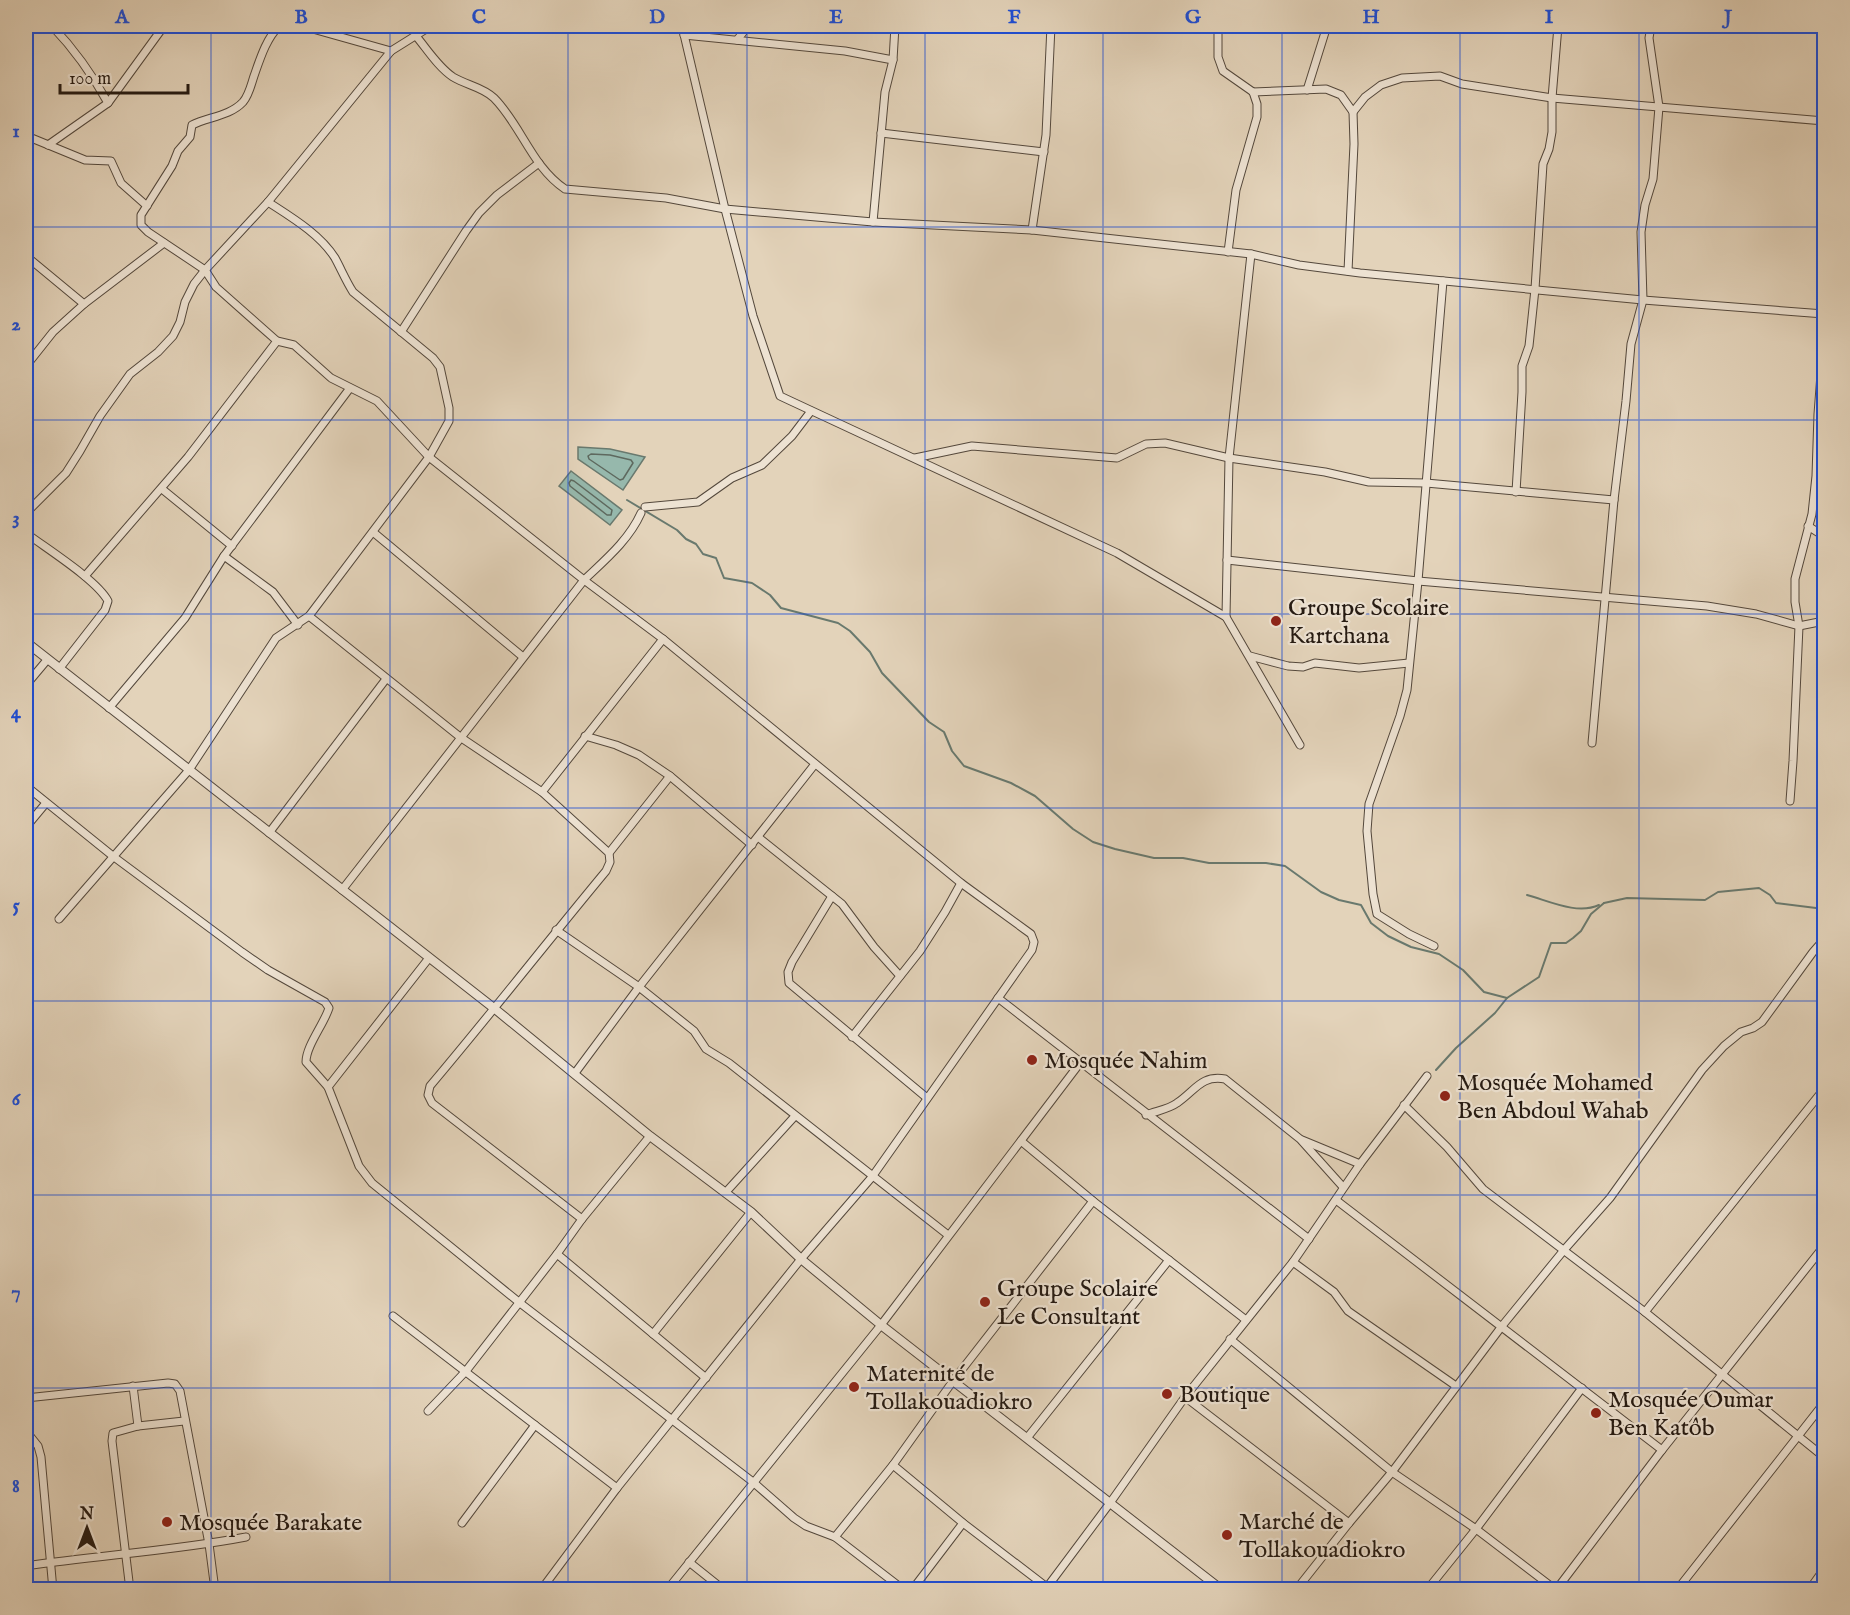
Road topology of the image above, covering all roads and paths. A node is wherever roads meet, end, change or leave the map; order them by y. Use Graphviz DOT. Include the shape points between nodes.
graph roads {
  1 [pos="32,26"];
  2 [pos="52,26"];
  3 [pos="164,26"];
  4 [pos="279,26"];
  5 [pos="302,26"];
  6 [pos="430,26"];
  7 [pos="682,26"];
  8 [pos="748,26"];
  9 [pos="895,26"];
  10 [pos="1051,26"];
  11 [pos="1218,26"];
  12 [pos="1326,26"];
  13 [pos="1558,26"];
  14 [pos="1651,26"];
  15 [pos="26,34"];
  16 [pos="684,35"];
  17 [pos="416,36"];
  18 [pos="737,40"];
  19 [pos="391,51"];
  20 [pos="893,60"];
  21 [pos="1307,90"];
  22 [pos="1253,92"];
  23 [pos="1552,98"];
  24 [pos="108,103"];
  25 [pos="1659,107"];
  26 [pos="1353,112"];
  27 [pos="1824,120"];
  28 [pos="881,133"];
  29 [pos="27,138"];
  30 [pos="48,145"];
  31 [pos="1044,152"];
  32 [pos="539,163"];
  33 [pos="268,202"];
  34 [pos="147,206"];
  35 [pos="725,209"];
  36 [pos="873,222"];
  37 [pos="1032,230"];
  38 [pos="164,243"];
  39 [pos="1228,252"];
  40 [pos="1251,254"];
  41 [pos="26,256"];
  42 [pos="205,270"];
  43 [pos="1348,271"];
  44 [pos="1443,281"];
  45 [pos="1535,289"];
  46 [pos="1643,300"];
  47 [pos="84,304"];
  48 [pos="1824,314"];
  49 [pos="401,332"];
  50 [pos="1824,334"];
  51 [pos="277,341"];
  52 [pos="26,366"];
  53 [pos="350,388"];
  54 [pos="812,411"];
  55 [pos="429,457"];
  56 [pos="915,458"];
  57 [pos="1229,458"];
  58 [pos="1426,483"];
  59 [pos="162,489"];
  60 [pos="1516,492"];
  61 [pos="1614,500"];
  62 [pos="26,513"];
  63 [pos="1808,526"];
  64 [pos="373,532"];
  65 [pos="26,533"];
  66 [pos="1824,535"];
  67 [pos="232,546"];
  68 [pos="224,556"];
  69 [pos="1227,560"];
  70 [pos="85,576"];
  71 [pos="584,580"];
  72 [pos="1418,581"];
  73 [pos="1606,597"];
  74 [pos="309,616"];
  75 [pos="1226,617"];
  76 [pos="1824,621"];
  77 [pos="298,625"];
  78 [pos="1799,626"];
  79 [pos="663,639"];
  80 [pos="26,642"];
  81 [pos="1250,656"];
  82 [pos="523,657"];
  83 [pos="47,660"];
  84 [pos="1409,663"];
  85 [pos="59,669"];
  86 [pos="386,679"];
  87 [pos="26,685"];
  88 [pos="109,708"];
  89 [pos="585,736"];
  90 [pos="460,737"];
  91 [pos="1592,743"];
  92 [pos="1300,745"];
  93 [pos="815,764"];
  94 [pos="189,770"];
  95 [pos="670,776"];
  96 [pos="26,786"];
  97 [pos="542,792"];
  98 [pos="1790,801"];
  99 [pos="46,803"];
  100 [pos="26,827"];
  101 [pos="269,833"];
  102 [pos="758,837"];
  103 [pos="752,845"];
  104 [pos="609,853"];
  105 [pos="114,857"];
  106 [pos="961,883"];
  107 [pos="342,890"];
  108 [pos="832,896"];
  109 [pos="59,919"];
  110 [pos="556,930"];
  111 [pos="1824,942"];
  112 [pos="1434,946"];
  113 [pos="429,958"];
  114 [pos="900,976"];
  115 [pos="639,987"];
  116 [pos="998,998"];
  117 [pos="495,1009"];
  118 [pos="852,1037"];
  119 [pos="1080,1063"];
  120 [pos="575,1073"];
  121 [pos="1427,1076"];
  122 [pos="328,1087"];
  123 [pos="1824,1089"];
  124 [pos="927,1098"];
  125 [pos="1404,1105"];
  126 [pos="1146,1114"];
  127 [pos="795,1116"];
  128 [pos="650,1136"];
  129 [pos="1300,1139"];
  130 [pos="1021,1141"];
  131 [pos="1360,1164"];
  132 [pos="872,1177"];
  133 [pos="1343,1187"];
  134 [pos="726,1192"];
  135 [pos="1336,1200"];
  136 [pos="1093,1202"];
  137 [pos="751,1212"];
  138 [pos="582,1219"];
  139 [pos="948,1235"];
  140 [pos="1309,1239"];
  141 [pos="1824,1246"];
  142 [pos="1564,1250"];
  143 [pos="557,1254"];
  144 [pos="801,1259"];
  145 [pos="1168,1260"];
  146 [pos="1293,1262"];
  147 [pos="520,1304"];
  148 [pos="1645,1312"];
  149 [pos="393,1316"];
  150 [pos="1246,1320"];
  151 [pos="881,1325"];
  152 [pos="1503,1326"];
  153 [pos="653,1334"];
  154 [pos="1230,1339"];
  155 [pos="466,1371"];
  156 [pos="1721,1375"];
  157 [pos="706,1378"];
  158 [pos="953,1381"];
  159 [pos="133,1386"];
  160 [pos="1456,1386"];
  161 [pos="1582,1388"];
  162 [pos="1185,1397"];
  163 [pos="26,1398"];
  164 [pos="1824,1403"];
  165 [pos="428,1411"];
  166 [pos="672,1419"];
  167 [pos="184,1421"];
  168 [pos="535,1425"];
  169 [pos="138,1426"];
  170 [pos="26,1431"];
  171 [pos="1798,1436"];
  172 [pos="1027,1438"];
  173 [pos="1662,1450"];
  174 [pos="1824,1457"];
  175 [pos="893,1465"];
  176 [pos="1392,1472"];
  177 [pos="753,1482"];
  178 [pos="617,1488"];
  179 [pos="1110,1503"];
  180 [pos="462,1523"];
  181 [pos="963,1523"];
  182 [pos="1349,1523"];
  183 [pos="1476,1529"];
  184 [pos="246,1537"];
  185 [pos="835,1537"];
  186 [pos="209,1544"];
  187 [pos="126,1553"];
  188 [pos="51,1562"];
  189 [pos="689,1562"];
  190 [pos="26,1566"];
  191 [pos="1824,1569"];
  192 [pos="545,1588"];
  193 [pos="1047,1589"];
  194 [pos="54,1590"];
  195 [pos="130,1590"];
  196 [pos="215,1590"];
  197 [pos="667,1590"];
  198 [pos="724,1590"];
  199 [pos="904,1590"];
  200 [pos="912,1590"];
  201 [pos="1222,1590"];
  202 [pos="1296,1590"];
  203 [pos="1427,1590"];
  204 [pos="1556,1590"];
  205 [pos="1677,1590"];
  206 [pos="1809,1590"];
  1 -- 15 [label="street"];
  2 -- 24 [label="street" via="92,73"];
  3 -- 24 [label="street"];
  4 -- 34 [label="street" via="269,38 243,103 192,125 190,137"];
  5 -- 19 [label="street"];
  6 -- 17 [label="street"];
  7 -- 16 [label="street"];
  8 -- 18 [label="street"];
  9 -- 20 [label="street"];
  10 -- 31 [label="street"];
  11 -- 22 [label="street" via="1218,57 1224,71"];
  12 -- 21 [label="street"];
  13 -- 23 [label="street"];
  14 -- 25 [label="street" via="1649,38"];
  16 -- 18 [label="street"];
  16 -- 35 [label="street"];
  17 -- 19 [label="street"];
  17 -- 32 [label="street" via="453,77 493,97"];
  18 -- 20 [label="street"];
  19 -- 33 [label="street"];
  20 -- 28 [label="street"];
  21 -- 22 [label="street"];
  21 -- 26 [label="street" via="1341,95"];
  22 -- 39 [label="street" via="1257,117 1236,190"];
  23 -- 25 [label="street"];
  23 -- 26 [label="street" via="1462,84 1440,76 1402,78 1381,85"];
  23 -- 45 [label="street" via="1552,132 1543,164"];
  24 -- 30 [label="street"];
  25 -- 27 [label="street"];
  25 -- 46 [label="street" via="1653,179 1641,232"];
  26 -- 43 [label="street"];
  28 -- 31 [label="street"];
  28 -- 36 [label="street"];
  29 -- 30 [label="street"];
  30 -- 34 [label="street" via="85,160 111,161 121,183"];
  31 -- 37 [label="street"];
  32 -- 35 [label="street" via="565,189 666,198"];
  32 -- 49 [label="street" via="479,213"];
  33 -- 42 [label="street"];
  33 -- 49 [label="street" via="324,245 353,292"];
  34 -- 38 [label="street" via="141,215 141,225"];
  35 -- 36 [label="street"];
  35 -- 54 [label="street" via="753,316 780,396"];
  36 -- 37 [label="street"];
  37 -- 39 [label="street"];
  38 -- 42 [label="street"];
  38 -- 47 [label="street"];
  39 -- 40 [label="street"];
  40 -- 43 [label="street"];
  40 -- 57 [label="street"];
  41 -- 47 [label="street"];
  42 -- 51 [label="street" via="220,292"];
  42 -- 62 [label="street" via="185,302 173,336 130,374 66,473"];
  43 -- 44 [label="street"];
  44 -- 45 [label="street"];
  44 -- 58 [label="street"];
  45 -- 46 [label="street"];
  45 -- 60 [label="street" via="1529,346 1522,366"];
  46 -- 48 [label="street"];
  46 -- 61 [label="street" via="1631,344"];
  47 -- 52 [label="street" via="53,332"];
  49 -- 55 [label="street" via="433,358 443,378 449,421"];
  50 -- 63 [label="street" via="1816,476"];
  51 -- 53 [label="street" via="294,345 331,378"];
  51 -- 59 [label="street"];
  53 -- 55 [label="street" via="377,401"];
  53 -- 67 [label="street"];
  54 -- 56 [label="street"];
  54 -- 71 [label="street" via="762,465 732,478 698,502 643,510 635,526"];
  55 -- 64 [label="street"];
  55 -- 71 [label="street"];
  56 -- 57 [label="street" via="972,446 1117,458 1146,444 1165,443"];
  56 -- 75 [label="street" via="1117,553"];
  57 -- 58 [label="street" via="1369,482"];
  57 -- 69 [label="street"];
  58 -- 60 [label="street"];
  58 -- 72 [label="street"];
  59 -- 67 [label="street"];
  59 -- 70 [label="street"];
  60 -- 61 [label="street"];
  61 -- 73 [label="street"];
  63 -- 66 [label="street"];
  63 -- 78 [label="street" via="1795,579"];
  64 -- 74 [label="street"];
  64 -- 82 [label="street"];
  65 -- 70 [label="street"];
  67 -- 68 [label="street"];
  68 -- 77 [label="street" via="273,592"];
  68 -- 88 [label="street" via="185,618"];
  69 -- 72 [label="street"];
  69 -- 75 [label="street"];
  70 -- 85 [label="street" via="104,592 108,601"];
  71 -- 79 [label="street"];
  71 -- 82 [label="street"];
  72 -- 73 [label="street"];
  72 -- 84 [label="street"];
  73 -- 78 [label="street" via="1707,606"];
  73 -- 91 [label="street"];
  74 -- 77 [label="street"];
  74 -- 86 [label="street"];
  75 -- 81 [label="street"];
  76 -- 78 [label="street"];
  77 -- 94 [label="street" via="276,638"];
  78 -- 98 [label="street"];
  79 -- 89 [label="street"];
  79 -- 93 [label="street"];
  80 -- 83 [label="street"];
  81 -- 84 [label="street" via="1303,667 1315,663 1359,668"];
  81 -- 92 [label="street"];
  82 -- 90 [label="street"];
  83 -- 85 [label="street"];
  83 -- 87 [label="street"];
  84 -- 112 [label="street" via="1403,707 1369,804 1367,831 1377,914"];
  85 -- 88 [label="street"];
  86 -- 90 [label="street"];
  86 -- 101 [label="street"];
  88 -- 94 [label="street"];
  89 -- 95 [label="street" via="639,754"];
  89 -- 97 [label="street"];
  90 -- 97 [label="street"];
  90 -- 107 [label="street"];
  93 -- 102 [label="street"];
  93 -- 106 [label="street"];
  94 -- 101 [label="street"];
  94 -- 105 [label="street"];
  95 -- 103 [label="street"];
  95 -- 104 [label="street"];
  96 -- 99 [label="street"];
  97 -- 104 [label="street"];
  99 -- 100 [label="street"];
  99 -- 105 [label="street"];
  101 -- 107 [label="street"];
  102 -- 103 [label="street"];
  102 -- 108 [label="street"];
  103 -- 115 [label="street"];
  104 -- 110 [label="street" via="606,871"];
  105 -- 109 [label="street"];
  105 -- 122 [label="street" via="268,970 326,1002 326,1018 306,1062"];
  106 -- 114 [label="street" via="920,951"];
  106 -- 116 [label="street" via="1031,934 1034,942"];
  107 -- 113 [label="street"];
  108 -- 114 [label="street"];
  108 -- 118 [label="street" via="792,962 789,983"];
  110 -- 115 [label="street"];
  110 -- 117 [label="street"];
  111 -- 142 [label="street" via="1762,1022 1741,1032 1702,1070 1610,1198"];
  113 -- 117 [label="street"];
  113 -- 122 [label="street"];
  114 -- 118 [label="street"];
  115 -- 120 [label="street"];
  115 -- 127 [label="street" via="693,1031 706,1049"];
  116 -- 119 [label="street"];
  116 -- 124 [label="street"];
  117 -- 120 [label="street"];
  117 -- 138 [label="street" via="430,1086 428,1095 432,1103"];
  118 -- 124 [label="street"];
  119 -- 126 [label="street"];
  119 -- 130 [label="street"];
  120 -- 128 [label="street"];
  121 -- 125 [label="street"];
  122 -- 147 [label="street" via="359,1166 372,1183"];
  123 -- 148 [label="street"];
  124 -- 132 [label="street"];
  125 -- 131 [label="street"];
  125 -- 142 [label="street" via="1483,1189"];
  126 -- 129 [label="street" via="1176,1104 1213,1077 1226,1079"];
  126 -- 140 [label="street"];
  127 -- 132 [label="street"];
  127 -- 134 [label="street"];
  128 -- 134 [label="street"];
  128 -- 138 [label="street"];
  129 -- 131 [label="street"];
  129 -- 133 [label="street"];
  130 -- 136 [label="street"];
  130 -- 139 [label="street"];
  131 -- 133 [label="street"];
  132 -- 139 [label="street"];
  132 -- 144 [label="street"];
  133 -- 135 [label="street"];
  134 -- 137 [label="street"];
  135 -- 140 [label="street"];
  135 -- 152 [label="street"];
  136 -- 145 [label="street"];
  136 -- 158 [label="street"];
  137 -- 144 [label="street"];
  137 -- 153 [label="street"];
  138 -- 143 [label="street"];
  139 -- 151 [label="street"];
  140 -- 146 [label="street"];
  141 -- 156 [label="street"];
  142 -- 148 [label="street"];
  142 -- 152 [label="street"];
  143 -- 147 [label="street"];
  143 -- 153 [label="street"];
  144 -- 151 [label="street"];
  144 -- 157 [label="street"];
  145 -- 150 [label="street"];
  145 -- 172 [label="street"];
  146 -- 150 [label="street"];
  146 -- 160 [label="street" via="1334,1292 1348,1311"];
  147 -- 155 [label="street"];
  147 -- 166 [label="street"];
  148 -- 156 [label="street"];
  149 -- 155 [label="street"];
  150 -- 154 [label="street"];
  151 -- 158 [label="street"];
  151 -- 177 [label="street"];
  152 -- 160 [label="street"];
  152 -- 161 [label="street"];
  153 -- 157 [label="street"];
  154 -- 162 [label="street"];
  154 -- 176 [label="street"];
  155 -- 165 [label="street"];
  155 -- 168 [label="street"];
  156 -- 171 [label="street"];
  156 -- 173 [label="street"];
  157 -- 166 [label="street"];
  158 -- 172 [label="street"];
  158 -- 175 [label="street"];
  159 -- 163 [label="street"];
  159 -- 167 [label="street" via="175,1384 180,1390"];
  159 -- 169 [label="street"];
  160 -- 176 [label="street"];
  161 -- 173 [label="street"];
  161 -- 183 [label="street"];
  162 -- 179 [label="street"];
  162 -- 182 [label="street"];
  164 -- 171 [label="street"];
  166 -- 177 [label="street"];
  166 -- 178 [label="street"];
  167 -- 169 [label="street"];
  167 -- 186 [label="street"];
  168 -- 178 [label="street"];
  168 -- 180 [label="street"];
  169 -- 187 [label="street" via="113,1433 112,1441"];
  170 -- 188 [label="street" via="41,1457"];
  171 -- 174 [label="street"];
  171 -- 205 [label="street"];
  172 -- 179 [label="street"];
  173 -- 204 [label="street"];
  175 -- 181 [label="street"];
  175 -- 185 [label="street"];
  176 -- 182 [label="street"];
  176 -- 183 [label="street"];
  177 -- 185 [label="street" via="794,1518"];
  177 -- 189 [label="street"];
  178 -- 192 [label="street"];
  179 -- 193 [label="street"];
  179 -- 201 [label="street"];
  181 -- 193 [label="street"];
  181 -- 200 [label="street"];
  182 -- 202 [label="street"];
  183 -- 203 [label="street"];
  183 -- 204 [label="street"];
  184 -- 186 [label="street"];
  185 -- 199 [label="street"];
  186 -- 187 [label="street"];
  186 -- 196 [label="street"];
  187 -- 188 [label="street"];
  187 -- 195 [label="street"];
  188 -- 190 [label="street"];
  188 -- 194 [label="street"];
  189 -- 197 [label="street"];
  189 -- 198 [label="street"];
  191 -- 206 [label="street"];
}
